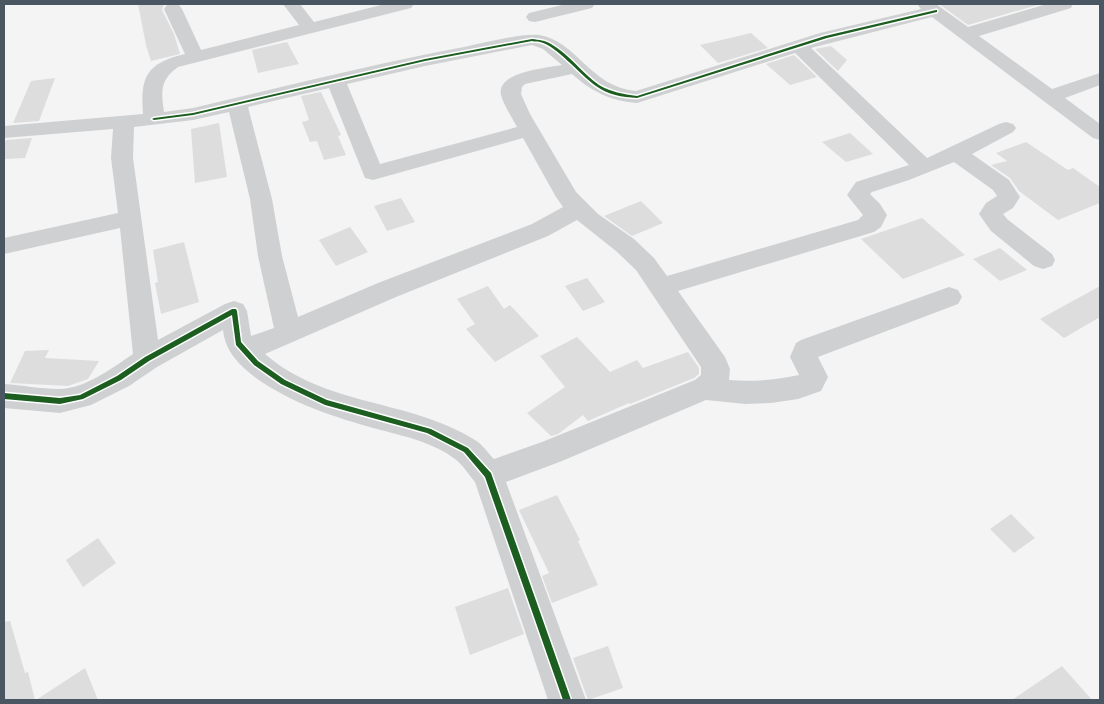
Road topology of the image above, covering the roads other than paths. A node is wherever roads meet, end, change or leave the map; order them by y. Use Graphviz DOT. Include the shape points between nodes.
graph roads {
  1 [pos="292,4"];
  2 [pos="405,4"];
  3 [pos="522,4"];
  4 [pos="586,4"];
  5 [pos="1065,4"];
  6 [pos="930,7"];
  7 [pos="173,9"];
  8 [pos="535,17"];
  9 [pos="310,28"];
  10 [pos="965,34"];
  11 [pos="550,45"];
  12 [pos="798,46"];
  13 [pos="195,56"];
  14 [pos="575,68"];
  15 [pos="1100,79"];
  16 [pos="336,81"];
  17 [pos="1050,96"];
  18 [pos="237,104"];
  19 [pos="154,119"];
  20 [pos="124,122"];
  21 [pos="1006,128"];
  22 [pos="529,130"];
  23 [pos="4,132"];
  24 [pos="1100,134"];
  25 [pos="957,154"];
  26 [pos="924,167"];
  27 [pos="578,208"];
  28 [pos="131,218"];
  29 [pos="4,246"];
  30 [pos="1043,260"];
  31 [pos="661,287"];
  32 [pos="949,297"];
  33 [pos="288,332"];
  34 [pos="243,349"];
  35 [pos="147,359"];
  36 [pos="705,388"];
  37 [pos="4,396"];
  38 [pos="488,475"];
  39 [pos="567,700"];
  1 -- 9 [label="street"];
  2 -- 9 [label="street"];
  3 -- 8 [label="street"];
  4 -- 8 [label="street"];
  5 -- 10 [label="street"];
  6 -- 10 [label="street"];
  6 -- 12 [label="street"];
  7 -- 13 [label="street"];
  8 -- 11 [label="street"];
  9 -- 13 [label="street"];
  10 -- 17 [label="street"];
  11 -- 14 [label="street"];
  11 -- 16 [label="street" via="542,41 524,41"];
  12 -- 14 [label="street" via="637,97 609,93"];
  12 -- 26 [label="street"];
  13 -- 19 [label="street" via="171,62 156,75 152,82"];
  14 -- 22 [label="street" via="519,80 512,85 511,94"];
  15 -- 17 [label="street"];
  16 -- 18 [label="street"];
  16 -- 22 [label="street" via="373,173"];
  17 -- 24 [label="street"];
  18 -- 19 [label="street"];
  18 -- 33 [label="street" via="261,199 270,256"];
  19 -- 20 [label="street"];
  20 -- 23 [label="street"];
  20 -- 28 [label="street" via="122,158"];
  21 -- 25 [label="street"];
  22 -- 27 [label="street" via="567,196"];
  25 -- 26 [label="street"];
  25 -- 30 [label="street" via="1007,191 1007,200 991,214 999,225"];
  26 -- 31 [label="street" via="860,190 858,194 875,215 866,226"];
  27 -- 31 [label="street" via="636,254"];
  27 -- 33 [label="street" via="540,230"];
  28 -- 29 [label="street"];
  28 -- 35 [label="street"];
  31 -- 36 [label="street" via="715,365 715,381"];
  32 -- 36 [label="street" via="806,351 804,357 814,377 811,383 765,393 734,394"];
  33 -- 34 [label="street"];
  34 -- 35 [label="street" via="238,343 234,311"];
  34 -- 38 [label="street" via="256,363 283,382 325,402 429,431 449,440 466,450"];
  35 -- 37 [label="street" via="81,397 60,401"];
  36 -- 38 [label="street"];
  38 -- 39 [label="street"];
}
